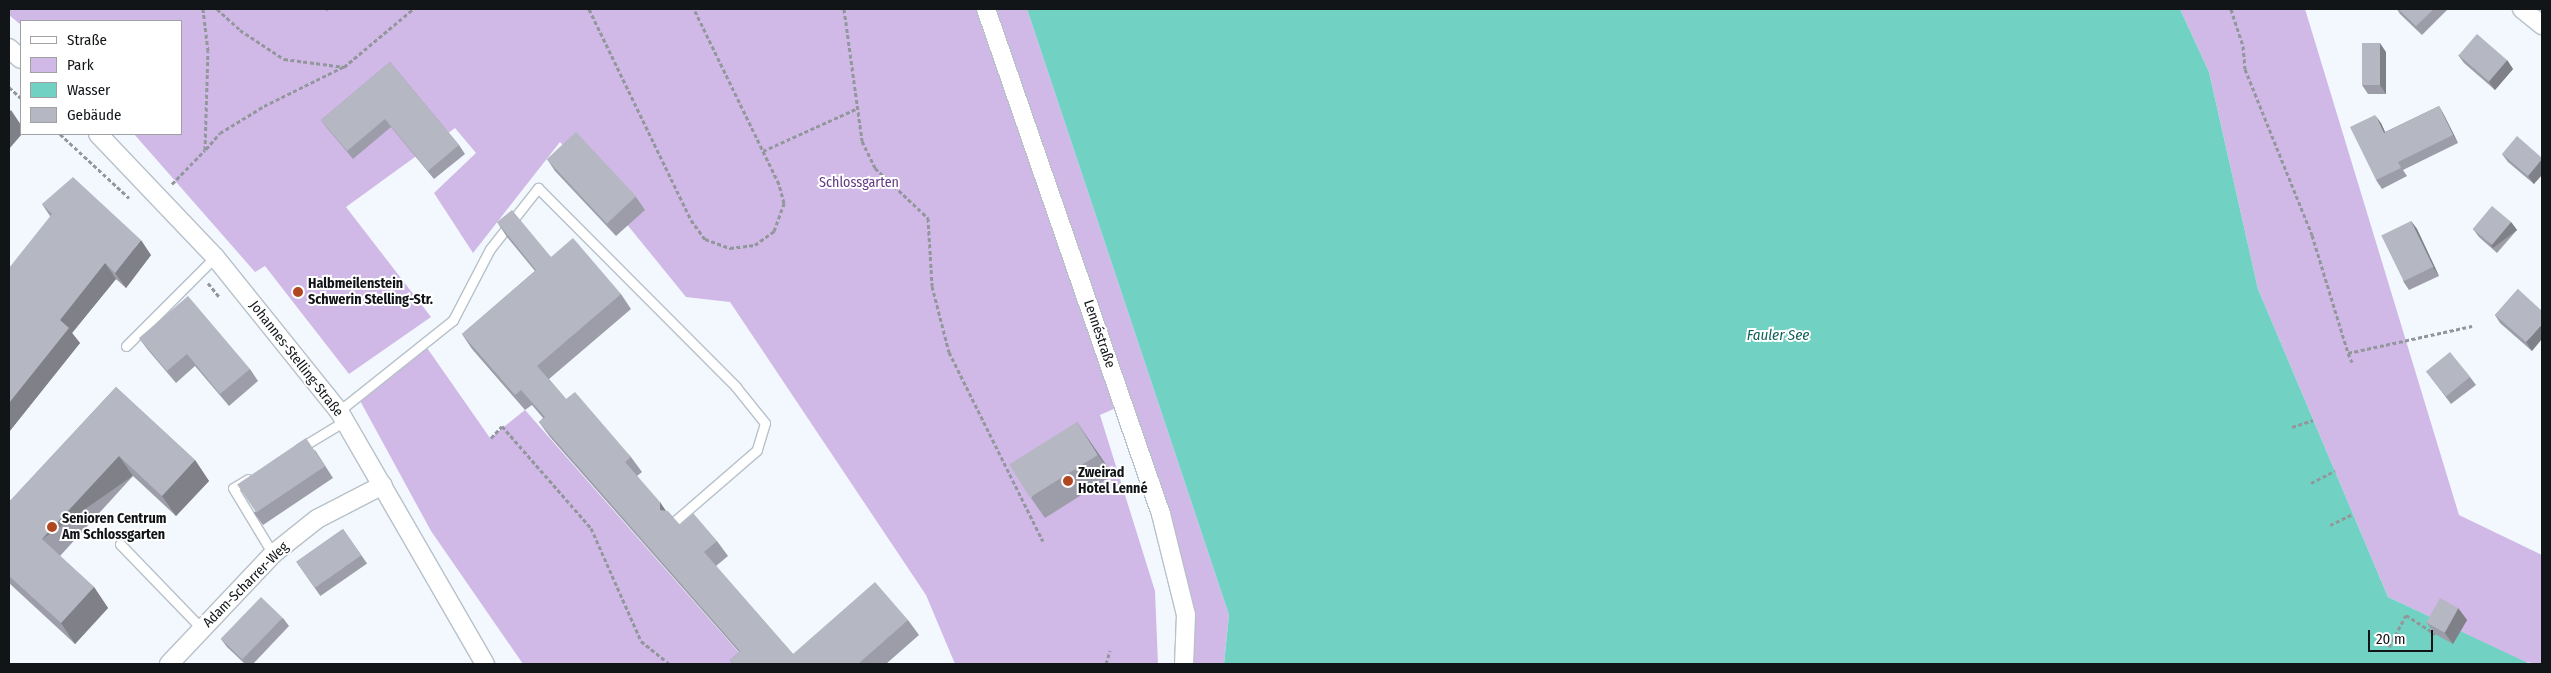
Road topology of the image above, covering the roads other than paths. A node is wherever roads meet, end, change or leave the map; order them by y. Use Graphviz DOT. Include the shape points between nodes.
graph roads {
  1 [pos="986,9"];
  2 [pos="2522,9"];
  3 [pos="2542,25"];
  4 [pos="9,48"];
  5 [pos="20,59"];
  6 [pos="99,135"];
  7 [pos="215,257"];
  8 [pos="126,346"];
  9 [pos="342,416"];
  10 [pos="290,454"];
  11 [pos="258,474"];
  12 [pos="383,485"];
  13 [pos="674,521"];
  14 [pos="120,544"];
  15 [pos="273,554"];
  16 [pos="202,629"];
  17 [pos="169,664"];
  18 [pos="485,664"];
  19 [pos="1184,664"];
  1 -- 19 [label="street, Lennéstraße" via="1161,514 1186,615"];
  2 -- 3 [label="street"];
  4 -- 5 [label="street"];
  6 -- 7 [label="street, Johannes-Stelling-Straße"];
  7 -- 8 [label="lane"];
  7 -- 9 [label="street, Johannes-Stelling-Straße"];
  9 -- 10 [label="lane"];
  9 -- 12 [label="street, Johannes-Stelling-Straße"];
  9 -- 13 [label="lane" via="453,320 490,249 538,188 736,387 765,424 757,450"];
  11 -- 15 [label="lane" via="233,488"];
  12 -- 15 [label="street, Adam-Scharrer-Weg" via="317,519"];
  12 -- 18 [label="street, Johannes-Stelling-Straße"];
  14 -- 16 [label="lane"];
  15 -- 16 [label="street, Adam-Scharrer-Weg"];
  16 -- 17 [label="street, Adam-Scharrer-Weg"];
}
